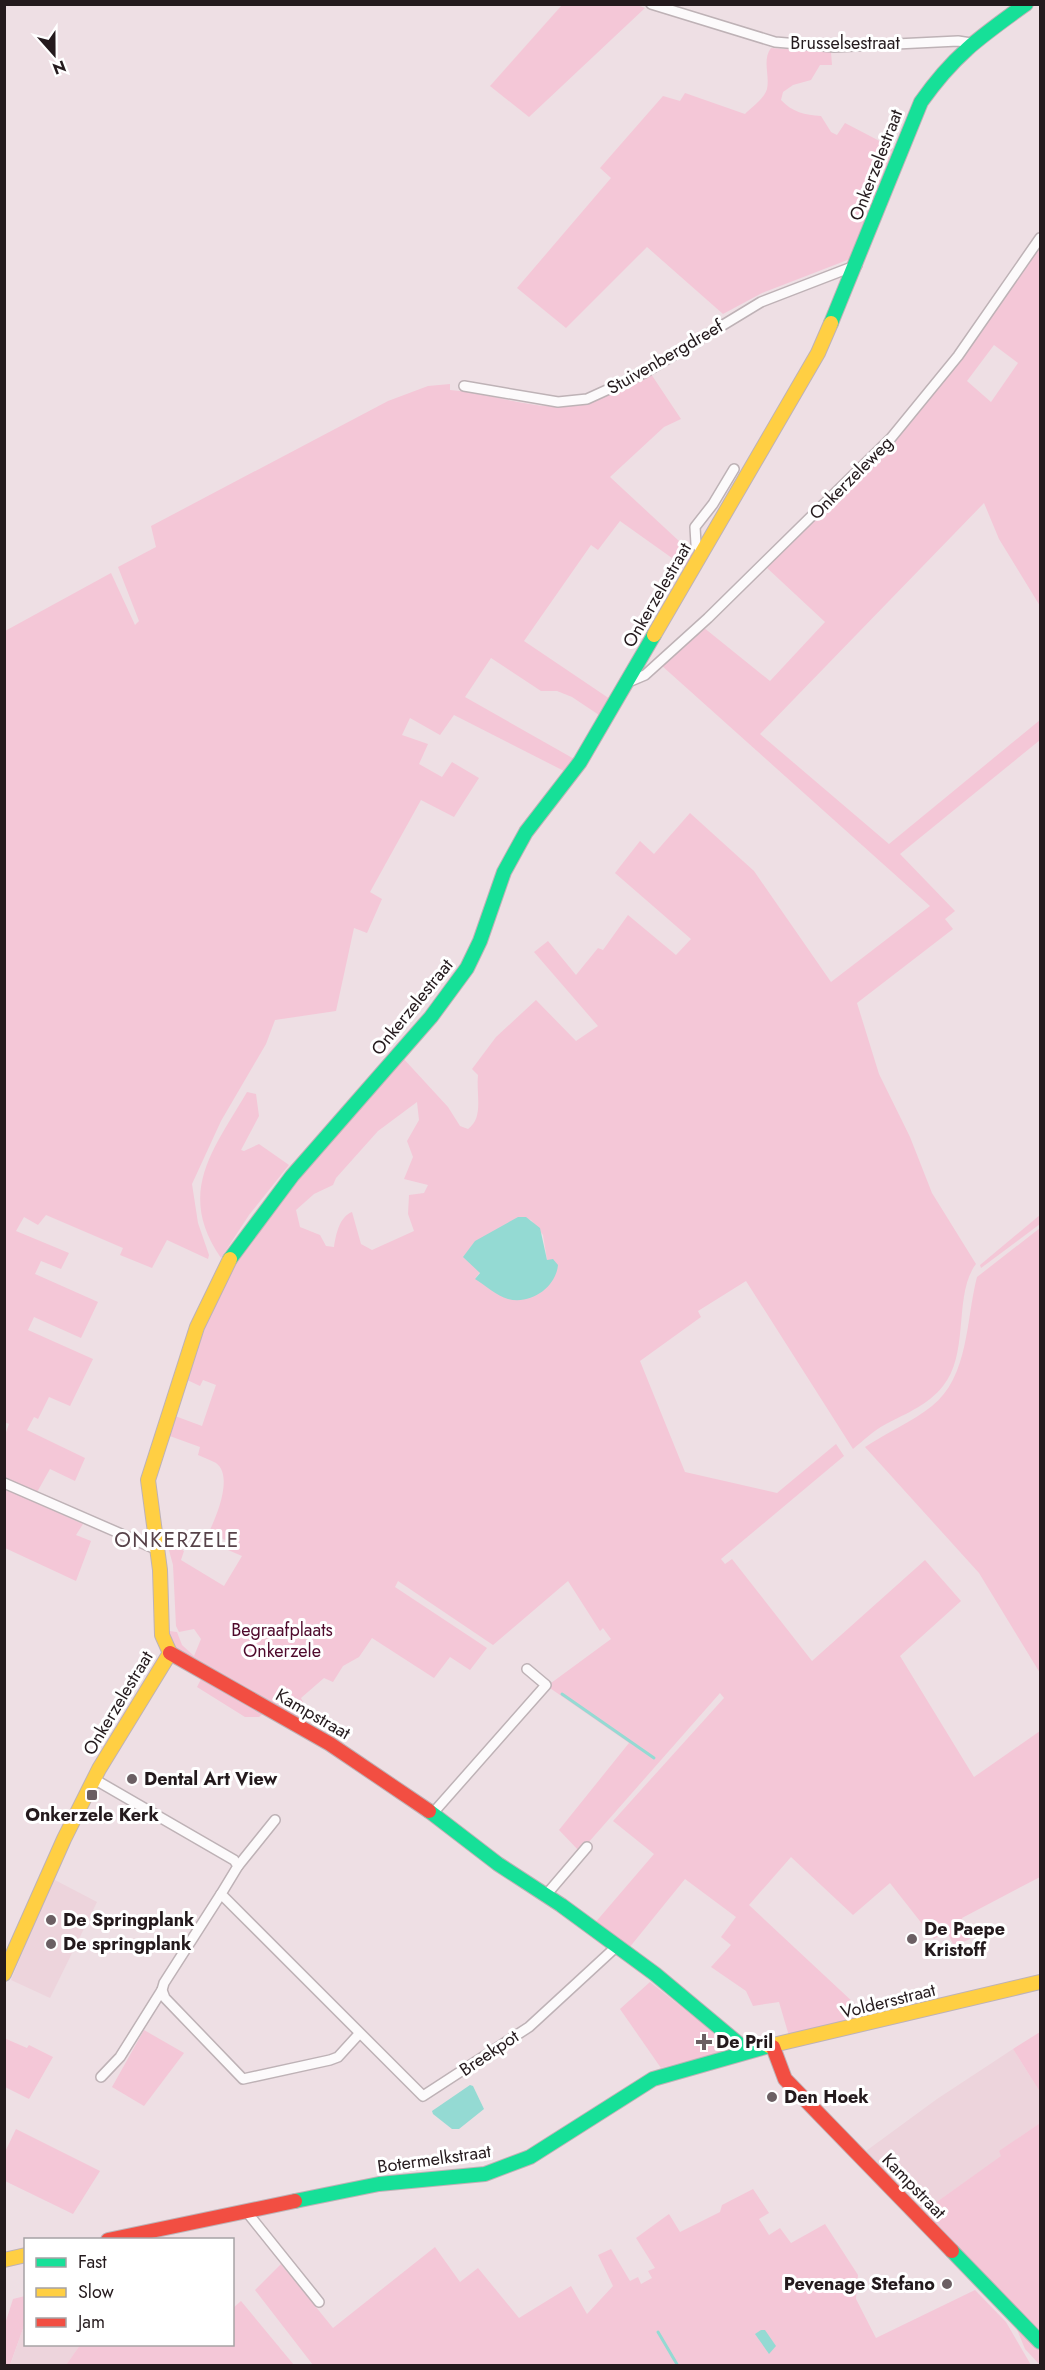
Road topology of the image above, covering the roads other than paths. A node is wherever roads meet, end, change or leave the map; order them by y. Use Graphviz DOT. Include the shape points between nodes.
graph roads {
  1 [pos="651,4"];
  2 [pos="1026,4"];
  3 [pos="971,43"];
  4 [pos="1041,238"];
  5 [pos="857,265"];
  6 [pos="464,386"];
  7 [pos="734,469"];
  8 [pos="703,552"];
  9 [pos="626,683"];
  10 [pos="4,1483"];
  11 [pos="158,1550"];
  12 [pos="170,1653"];
  13 [pos="527,1669"];
  14 [pos="94,1779"];
  15 [pos="434,1813"];
  16 [pos="275,1820"];
  17 [pos="587,1847"];
  18 [pos="238,1866"];
  19 [pos="221,1894"];
  20 [pos="546,1895"];
  21 [pos="617,1946"];
  22 [pos="4,1974"];
  23 [pos="1041,1982"];
  24 [pos="162,1990"];
  25 [pos="359,2034"];
  26 [pos="773,2047"];
  27 [pos="744,2052"];
  28 [pos="101,2077"];
  29 [pos="246,2211"];
  30 [pos="118,2238"];
  31 [pos="24,2255"];
  32 [pos="4,2260"];
  33 [pos="319,2302"];
  34 [pos="1041,2342"];
  1 -- 3 [label="street, Brusselsestraat" via="775,42 834,47 958,40"];
  2 -- 3 [label="street, Onkerzelestraat"];
  3 -- 5 [label="street, Onkerzelestraat" via="943,70 921,102"];
  4 -- 9 [label="street, Onkerzeleweg" via="958,356 891,438 708,618 645,675"];
  5 -- 6 [label="street, Stuivenbergdreef" via="760,302 644,374 587,399 558,402"];
  5 -- 8 [label="street, Onkerzelestraat" via="818,353"];
  7 -- 8 [label="street" via="695,527 696,544"];
  8 -- 9 [label="street, Onkerzelestraat"];
  9 -- 11 [label="street, Onkerzelestraat" via="580,762 526,832 504,872 480,941 459,980 292,1176 222,1271 197,1327 148,1480"];
  10 -- 11 [label="street"];
  11 -- 12 [label="street, Onkerzelestraat" via="162,1635"];
  12 -- 14 [label="street, Onkerzelestraat"];
  12 -- 15 [label="street, Kampstraat" via="330,1744"];
  13 -- 15 [label="street" via="546,1685"];
  14 -- 18 [label="street" via="234,1860"];
  14 -- 22 [label="street, Onkerzelestraat"];
  15 -- 20 [label="street, Kampstraat" via="498,1864"];
  16 -- 18 [label="street"];
  17 -- 20 [label="street"];
  18 -- 19 [label="street"];
  19 -- 24 [label="street"];
  19 -- 25 [label="street, Breekpot"];
  20 -- 21 [label="street, Kampstraat"];
  21 -- 25 [label="street, Breekpot" via="529,2027 423,2096"];
  21 -- 27 [label="street, Kampstraat" via="686,1999"];
  23 -- 26 [label="street, Voldersstraat"];
  24 -- 25 [label="street" via="165,1998 243,2079 330,2060"];
  24 -- 28 [label="street" via="120,2056"];
  26 -- 27 [label="street, Voldersstraat"];
  26 -- 34 [label="street, Kampstraat" via="785,2079"];
  27 -- 29 [label="street, Botermelkstraat" via="653,2079 530,2157 485,2174 379,2184"];
  29 -- 30 [label="street, Botermelkstraat"];
  29 -- 33 [label="street"];
  31 -- 32 [label="street"];
}
